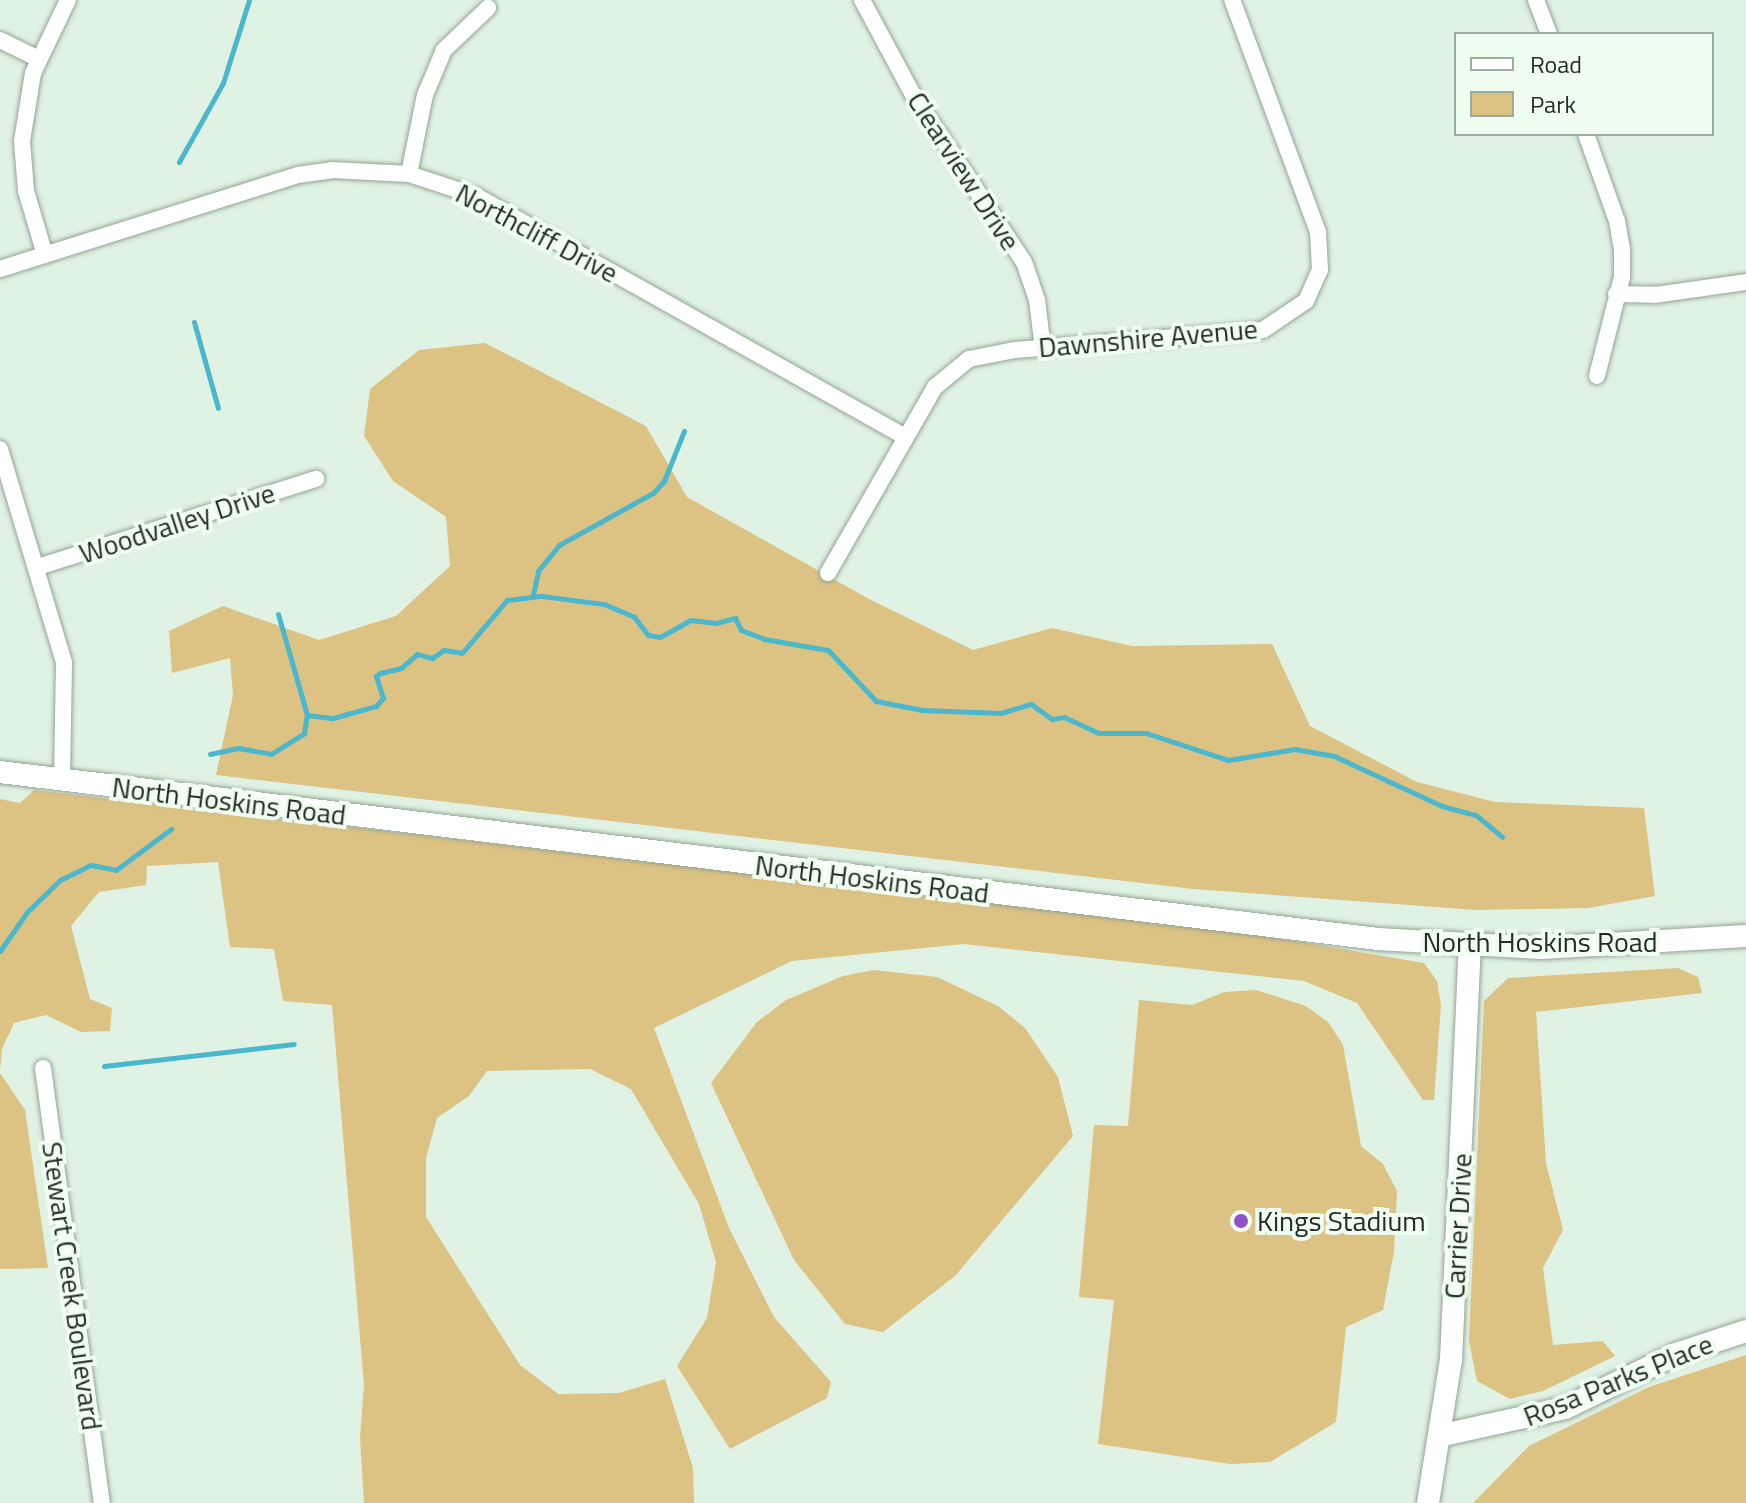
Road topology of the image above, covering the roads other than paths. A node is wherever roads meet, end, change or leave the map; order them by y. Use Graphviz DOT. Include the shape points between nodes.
graph roads {
  1 [pos="68,0"];
  2 [pos="862,0"];
  3 [pos="1232,0"];
  4 [pos="1536,0"];
  5 [pos="488,8"];
  6 [pos="1548,32"];
  7 [pos="0,40"];
  8 [pos="39,59"];
  9 [pos="1587,136"];
  10 [pos="409,174"];
  11 [pos="45,255"];
  12 [pos="0,269"];
  13 [pos="1746,282"];
  14 [pos="1616,294"];
  15 [pos="1043,349"];
  16 [pos="1597,376"];
  17 [pos="905,437"];
  18 [pos="0,449"];
  19 [pos="316,479"];
  20 [pos="38,567"];
  21 [pos="828,573"];
  22 [pos="0,772"];
  23 [pos="62,780"];
  24 [pos="1746,936"];
  25 [pos="1470,948"];
  26 [pos="43,1068"];
  27 [pos="1746,1331"];
  28 [pos="1443,1435"];
  29 [pos="102,1503"];
  30 [pos="1428,1503"];
  1 -- 8 [label="street"];
  2 -- 15 [label="street, Clearview Drive" via="918,104 1024,262 1037,300"];
  3 -- 15 [label="street, Dawnshire Avenue" via="1318,232 1321,251 1315,285 1292,314 1263,330"];
  4 -- 6 [label="street"];
  5 -- 10 [label="street" via="444,50 425,95"];
  7 -- 8 [label="street"];
  8 -- 11 [label="street" via="25,106 22,158"];
  9 -- 14 [label="street" via="1617,221 1622,263"];
  10 -- 11 [label="street, Northcliff Drive" via="345,170 298,175"];
  10 -- 17 [label="street, Northcliff Drive" via="476,196"];
  11 -- 12 [label="street, Northcliff Drive"];
  13 -- 14 [label="street" via="1655,295"];
  14 -- 16 [label="street"];
  15 -- 17 [label="street, Dawnshire Avenue" via="991,353 950,371"];
  17 -- 21 [label="street, Dawnshire Avenue"];
  18 -- 20 [label="street"];
  19 -- 20 [label="street, Woodvalley Drive"];
  20 -- 23 [label="street" via="64,663"];
  22 -- 23 [label="street, North Hoskins Road"];
  23 -- 25 [label="street, North Hoskins Road"];
  24 -- 25 [label="street, North Hoskins Road" via="1595,947"];
  25 -- 28 [label="street, Carrier Drive"];
  26 -- 29 [label="street, Stewart Creek Boulevard"];
  27 -- 28 [label="street, Rosa Parks Place" via="1676,1354 1565,1408"];
  28 -- 30 [label="street, Carrier Drive"];
}
